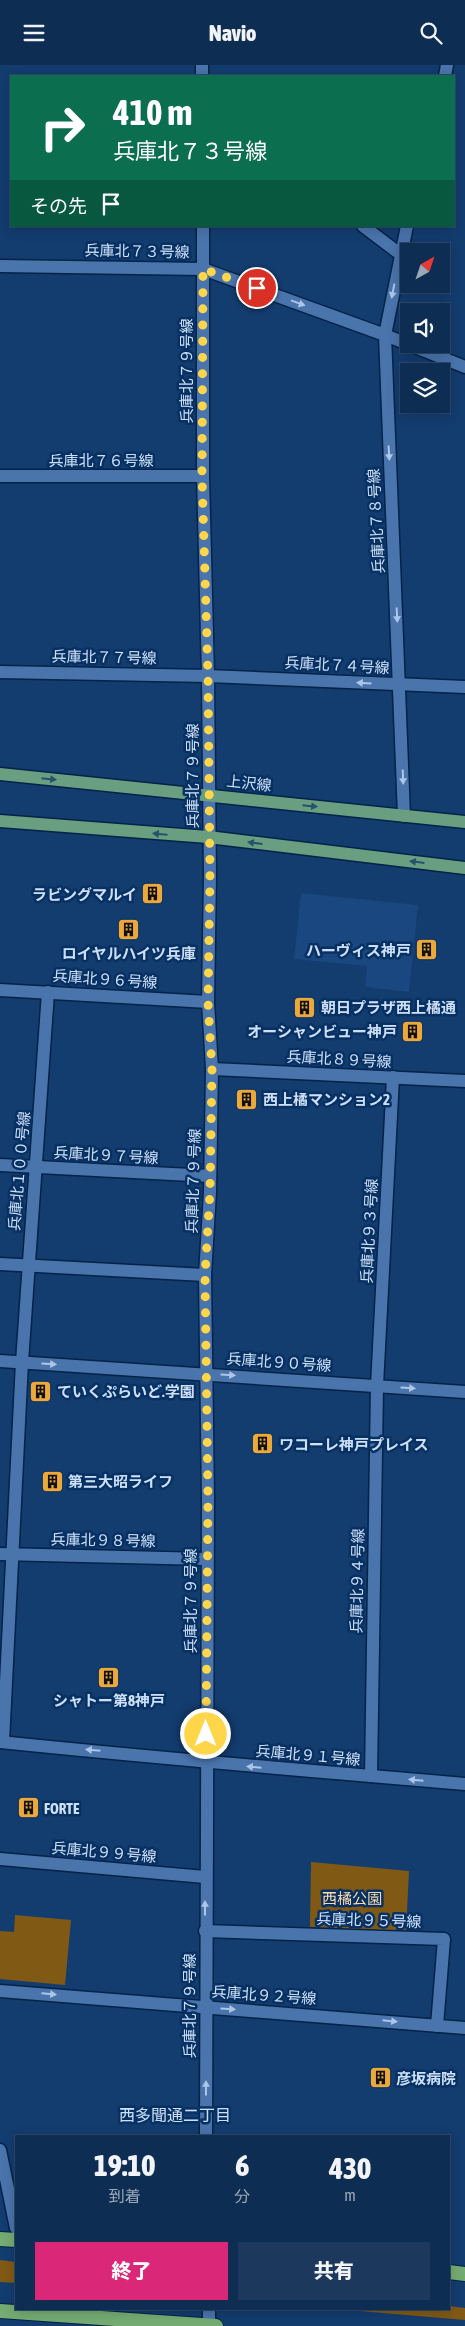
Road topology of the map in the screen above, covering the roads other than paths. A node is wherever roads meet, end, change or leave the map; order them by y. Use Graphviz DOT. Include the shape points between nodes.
graph roads {
  1 [pos="203,227"];
  2 [pos="364,227"];
  3 [pos="407,227"];
  4 [pos="403,243"];
  5 [pos="400,254"];
  6 [pos="0,266"];
  7 [pos="203,269"];
  8 [pos="384,335"];
  9 [pos="465,367"];
  10 [pos="0,476"];
  11 [pos="202,476"];
  12 [pos="0,672"];
  13 [pos="208,676"];
  14 [pos="400,684"];
  15 [pos="465,687"];
  16 [pos="0,774"];
  17 [pos="209,795"];
  18 [pos="404,816"];
  19 [pos="0,821"];
  20 [pos="465,822"];
  21 [pos="208,837"];
  22 [pos="465,868"];
  23 [pos="0,990"];
  24 [pos="48,992"];
  25 [pos="208,1002"];
  26 [pos="212,1069"];
  27 [pos="393,1077"];
  28 [pos="465,1081"];
  29 [pos="0,1165"];
  30 [pos="36,1167"];
  31 [pos="210,1176"];
  32 [pos="0,1264"];
  33 [pos="28,1265"];
  34 [pos="205,1275"];
  35 [pos="0,1361"];
  36 [pos="22,1362"];
  37 [pos="207,1373"];
  38 [pos="377,1386"];
  39 [pos="465,1392"];
  40 [pos="6,1554"];
  41 [pos="206,1559"];
  42 [pos="2,1742"];
  43 [pos="206,1761"];
  44 [pos="371,1776"];
  45 [pos="465,1784"];
  46 [pos="0,1859"];
  47 [pos="205,1877"];
  48 [pos="205,1931"];
  49 [pos="0,1991"];
  50 [pos="206,2007"];
  51 [pos="437,2026"];
  52 [pos="465,2028"];
  53 [pos="206,2135"];
  54 [pos="0,2150"];
  55 [pos="15,2223"];
  56 [pos="0,2239"];
  57 [pos="15,2240"];
  58 [pos="450,2273"];
  59 [pos="465,2274"];
  60 [pos="209,2310"];
  61 [pos="0,2311"];
  62 [pos="208,2326"];
  63 [pos="216,2326"];
  1 -- 7 [label="street, 兵庫北７９号線"];
  2 -- 5 [label="street"];
  3 -- 4 [label="street, 兵庫北７８号線"];
  5 -- 8 [label="street, 兵庫北７８号線, one-way"];
  6 -- 7 [label="street, 兵庫北７３号線"];
  7 -- 8 [label="street, 兵庫北７３号線, one-way"];
  7 -- 11 [label="street, 兵庫北７９号線"];
  8 -- 9 [label="street, 兵庫北７３号線"];
  8 -- 14 [label="street, 兵庫北７８号線, one-way"];
  10 -- 11 [label="street, 兵庫北７６号線"];
  11 -- 13 [label="street, 兵庫北７９号線"];
  12 -- 13 [label="street, 兵庫北７７号線"];
  14 -- 13 [label="street, 兵庫北７４号線, one-way"];
  13 -- 17 [label="street, 兵庫北７９号線"];
  14 -- 15 [label="street, 兵庫北７４号線"];
  14 -- 18 [label="street, 兵庫北７８号線, one-way"];
  16 -- 17 [label="main road, 上沢線, one-way"];
  17 -- 18 [label="main road, 上沢線, one-way"];
  17 -- 21 [label="street, 兵庫北７９号線"];
  18 -- 20 [label="main road, 上沢線"];
  21 -- 19 [label="main road, one-way"];
  22 -- 21 [label="main road, one-way"];
  21 -- 25 [label="street, 兵庫北７９号線"];
  23 -- 24 [label="street, 兵庫北９６号線"];
  24 -- 25 [label="street, 兵庫北９６号線"];
  24 -- 30 [label="street, 兵庫北１００号線"];
  25 -- 26 [label="street, 兵庫北７９号線"];
  26 -- 27 [label="street, 兵庫北８９号線"];
  26 -- 31 [label="street, 兵庫北７９号線"];
  27 -- 28 [label="street, 兵庫北８９号線"];
  27 -- 38 [label="street, 兵庫北９３号線"];
  29 -- 30 [label="street, 兵庫北９７号線"];
  30 -- 31 [label="street, 兵庫北９７号線"];
  30 -- 33 [label="street, 兵庫北１００号線"];
  31 -- 34 [label="street, 兵庫北７９号線"];
  32 -- 33 [label="street"];
  33 -- 34 [label="street"];
  33 -- 36 [label="street, 兵庫北１００号線"];
  34 -- 37 [label="street, 兵庫北７９号線"];
  35 -- 36 [label="street, 兵庫北９０号線"];
  36 -- 37 [label="street, 兵庫北９０号線, one-way"];
  36 -- 40 [label="street, 兵庫北１００号線"];
  37 -- 38 [label="street, 兵庫北９０号線, one-way"];
  37 -- 41 [label="street, 兵庫北７９号線"];
  38 -- 39 [label="street, 兵庫北９０号線, one-way"];
  38 -- 44 [label="street, 兵庫北９４号線"];
  40 -- 41 [label="street, 兵庫北９８号線"];
  40 -- 42 [label="street, 兵庫北１００号線"];
  41 -- 43 [label="street, 兵庫北７９号線"];
  43 -- 42 [label="street, 兵庫北９１号線, one-way"];
  44 -- 43 [label="street, 兵庫北９１号線, one-way"];
  43 -- 47 [label="street, 兵庫北７９号線"];
  45 -- 44 [label="street, 兵庫北９１号線, one-way"];
  46 -- 47 [label="street, 兵庫北９９号線"];
  48 -- 47 [label="street, 兵庫北７９号線, one-way"];
  48 -- 50 [label="street, 兵庫北７９号線"];
  48 -- 51 [label="street, 兵庫北９５号線" via="444,1939"];
  49 -- 50 [label="street, 兵庫北９２号線, one-way"];
  50 -- 51 [label="street, 兵庫北９２号線, one-way"];
  53 -- 50 [label="street, 兵庫北７９号線, one-way"];
  51 -- 52 [label="street, 兵庫北９２号線"];
  54 -- 55 [label="street"];
  56 -- 57 [label="highway"];
  58 -- 59 [label="highway"];
  60 -- 62 [label="street"];
  61 -- 62 [label="highway"];
  62 -- 63 [label="highway"];
}
